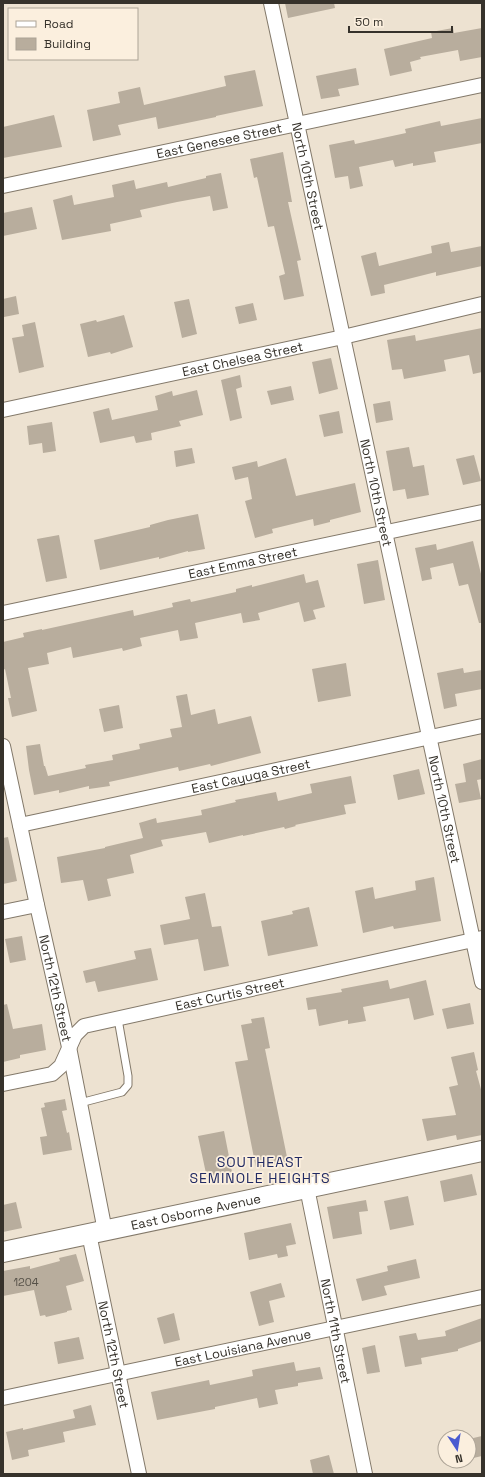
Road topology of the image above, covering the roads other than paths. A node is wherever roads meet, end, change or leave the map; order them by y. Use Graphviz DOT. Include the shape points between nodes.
graph roads {
  1 [pos="271,3"];
  2 [pos="482,85"];
  3 [pos="297,124"];
  4 [pos="3,186"];
  5 [pos="482,304"];
  6 [pos="343,337"];
  7 [pos="3,410"];
  8 [pos="482,512"];
  9 [pos="385,533"];
  10 [pos="3,613"];
  11 [pos="482,726"];
  12 [pos="429,738"];
  13 [pos="3,746"];
  14 [pos="20,825"];
  15 [pos="37,905"];
  16 [pos="3,912"];
  17 [pos="477,939"];
  18 [pos="482,982"];
  19 [pos="118,1019"];
  20 [pos="69,1047"];
  21 [pos="3,1084"];
  22 [pos="80,1103"];
  23 [pos="482,1152"];
  24 [pos="307,1188"];
  25 [pos="97,1233"];
  26 [pos="3,1252"];
  27 [pos="482,1297"];
  28 [pos="336,1328"];
  29 [pos="118,1373"];
  30 [pos="3,1398"];
  31 [pos="139,1474"];
  32 [pos="365,1474"];
  1 -- 3 [label="street, North 10th Street"];
  2 -- 3 [label="street, East Genesee Street"];
  3 -- 4 [label="street, East Genesee Street"];
  3 -- 6 [label="street, North 10th Street"];
  5 -- 6 [label="street, East Chelsea Street"];
  6 -- 7 [label="street, East Chelsea Street"];
  6 -- 9 [label="street, North 10th Street"];
  8 -- 9 [label="street, East Emma Street"];
  9 -- 10 [label="street, East Emma Street"];
  9 -- 12 [label="street, North 10th Street"];
  11 -- 12 [label="street, East Cayuga Street"];
  12 -- 14 [label="street, East Cayuga Street"];
  12 -- 17 [label="street, North 10th Street"];
  13 -- 14 [label="street, North 12th Street"];
  14 -- 15 [label="street, North 12th Street"];
  15 -- 16 [label="street"];
  15 -- 20 [label="street, North 12th Street"];
  17 -- 18 [label="street, North 10th Street"];
  17 -- 19 [label="street, East Curtis Street"];
  19 -- 20 [label="street, East Curtis Street" via="84,1026"];
  19 -- 22 [label="lane" via="128,1085 122,1092"];
  20 -- 21 [label="street, East Curtis Street" via="61,1066 52,1074"];
  20 -- 22 [label="street, North 12th Street"];
  22 -- 25 [label="street, North 12th Street"];
  23 -- 24 [label="street, East Osborne Avenue"];
  24 -- 25 [label="street, East Osborne Avenue"];
  24 -- 28 [label="street, North 11th Street"];
  25 -- 26 [label="street, East Osborne Avenue"];
  25 -- 29 [label="street, North 12th Street"];
  27 -- 28 [label="street, East Louisiana Avenue"];
  28 -- 29 [label="street, East Louisiana Avenue"];
  28 -- 32 [label="street, North 11th Street"];
  29 -- 30 [label="street, East Louisiana Avenue"];
  29 -- 31 [label="street, North 12th Street"];
}
